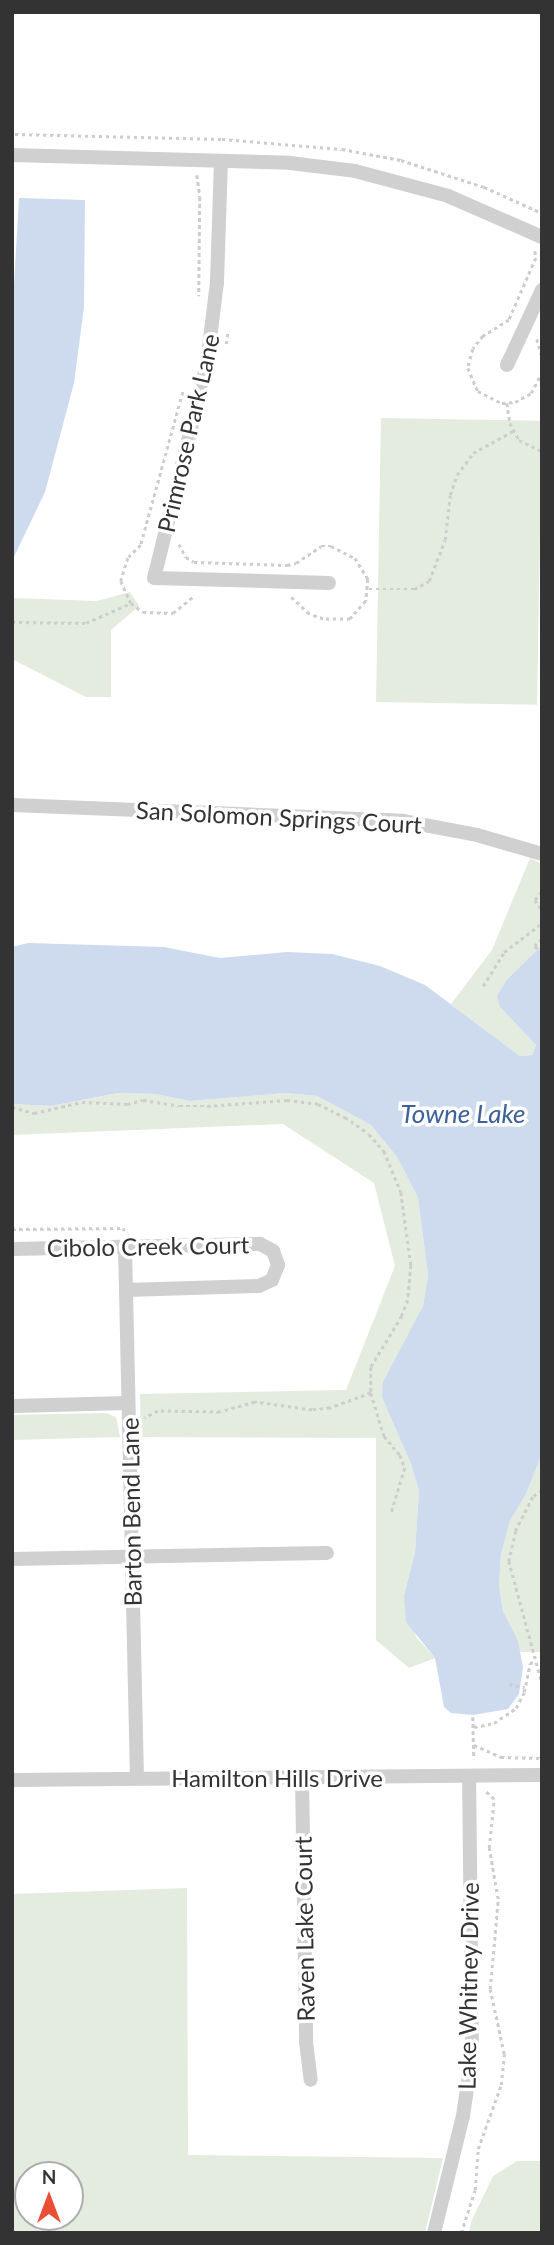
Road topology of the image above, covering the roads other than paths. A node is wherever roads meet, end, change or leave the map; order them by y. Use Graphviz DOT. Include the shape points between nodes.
graph roads {
  1 [pos="12,155"];
  2 [pos="221,161"];
  3 [pos="538,243"];
  4 [pos="542,290"];
  5 [pos="507,365"];
  6 [pos="329,583"];
  7 [pos="12,805"];
  8 [pos="542,854"];
  9 [pos="125,1247"];
  10 [pos="12,1249"];
  11 [pos="127,1290"];
  12 [pos="128,1404"];
  13 [pos="12,1406"];
  14 [pos="327,1553"];
  15 [pos="132,1556"];
  16 [pos="12,1559"];
  17 [pos="472,1772"];
  18 [pos="542,1775"];
  19 [pos="302,1777"];
  20 [pos="137,1778"];
  21 [pos="12,1780"];
  22 [pos="311,2080"];
  23 [pos="434,2233"];
  1 -- 2 [label="street"];
  2 -- 3 [label="street" via="290,163 408,184 448,196"];
  2 -- 6 [label="street, Primrose Park Lane" via="217,282 207,364 154,578"];
  4 -- 5 [label="street"];
  7 -- 8 [label="street, San Solomon Springs Court" via="403,821"];
  9 -- 10 [label="street, Cibolo Creek Court"];
  9 -- 11 [label="street, Barton Bend Lane"];
  9 -- 11 [label="street, Cibolo Creek Court" via="260,1244 272,1251 278,1265 272,1280 258,1286"];
  11 -- 12 [label="street, Barton Bend Lane"];
  12 -- 13 [label="street"];
  12 -- 15 [label="street, Barton Bend Lane"];
  14 -- 15 [label="street"];
  15 -- 16 [label="street"];
  15 -- 20 [label="street, Barton Bend Lane"];
  17 -- 18 [label="street, Hamilton Hills Drive"];
  17 -- 19 [label="street, Hamilton Hills Drive"];
  17 -- 23 [label="street, Lake Whitney Drive" via="472,2054 463,2116"];
  19 -- 20 [label="street, Hamilton Hills Drive"];
  19 -- 22 [label="street, Raven Lake Court" via="306,2042"];
  20 -- 21 [label="street, Hamilton Hills Drive"];
}
